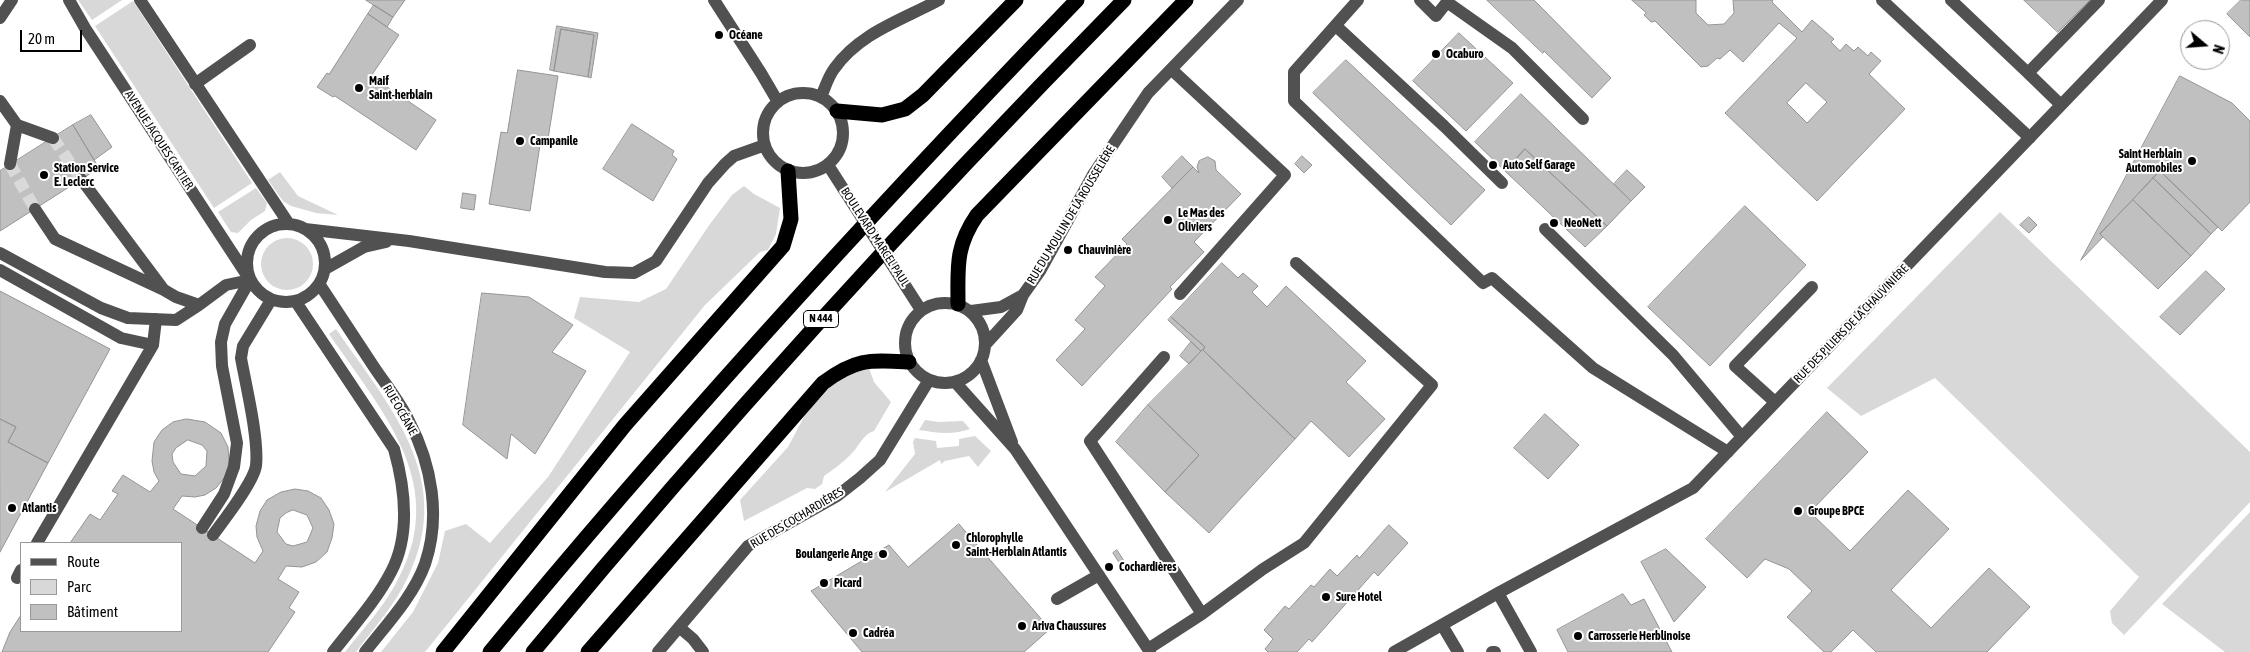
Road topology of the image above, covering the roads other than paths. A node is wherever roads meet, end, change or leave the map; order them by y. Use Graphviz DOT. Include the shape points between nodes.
graph roads {
  1 [pos="12,0"];
  2 [pos="69,0"];
  3 [pos="140,0"];
  4 [pos="714,0"];
  5 [pos="939,0"];
  6 [pos="1016,0"];
  7 [pos="1077,0"];
  8 [pos="1124,0"];
  9 [pos="1186,0"];
  10 [pos="1238,0"];
  11 [pos="1358,0"];
  12 [pos="1420,0"];
  13 [pos="1882,0"];
  14 [pos="1951,0"];
  15 [pos="2099,0"];
  16 [pos="2162,0"];
  17 [pos="0,18"];
  18 [pos="1336,26"];
  19 [pos="250,45"];
  20 [pos="1172,69"];
  21 [pos="2028,73"];
  22 [pos="195,84"];
  23 [pos="821,97"];
  24 [pos="0,101"];
  25 [pos="778,102"];
  26 [pos="2061,105"];
  27 [pos="837,111"];
  28 [pos="1583,119"];
  29 [pos="17,124"];
  30 [pos="53,138"];
  31 [pos="2030,138"];
  32 [pos="765,145"];
  33 [pos="10,164"];
  34 [pos="828,165"];
  35 [pos="788,171"];
  36 [pos="82,179"];
  37 [pos="1502,183"];
  38 [pos="35,209"];
  39 [pos="289,224"];
  40 [pos="305,228"];
  41 [pos="1545,229"];
  42 [pos="409,241"];
  43 [pos="0,253"];
  44 [pos="1296,263"];
  45 [pos="325,269"];
  46 [pos="0,270"];
  47 [pos="250,280"];
  48 [pos="320,285"];
  49 [pos="1812,287"];
  50 [pos="164,290"];
  51 [pos="1180,294"];
  52 [pos="1023,295"];
  53 [pos="271,300"];
  54 [pos="296,302"];
  55 [pos="199,304"];
  56 [pos="965,308"];
  57 [pos="921,310"];
  58 [pos="156,319"];
  59 [pos="153,345"];
  60 [pos="985,345"];
  61 [pos="1164,358"];
  62 [pos="981,360"];
  63 [pos="910,362"];
  64 [pos="929,380"];
  65 [pos="955,382"];
  66 [pos="1776,402"];
  67 [pos="1742,437"];
  68 [pos="1015,449"];
  69 [pos="1728,452"];
  70 [pos="202,528"];
  71 [pos="213,535"];
  72 [pos="38,542"];
  73 [pos="1099,575"];
  74 [pos="1498,593"];
  75 [pos="1057,599"];
  76 [pos="1202,614"];
  77 [pos="1442,625"];
  78 [pos="679,627"];
  79 [pos="1149,650"];
  80 [pos="333,652"];
  81 [pos="365,652"];
  82 [pos="443,652"];
  83 [pos="490,652"];
  84 [pos="533,652"];
  85 [pos="588,652"];
  86 [pos="658,652"];
  87 [pos="703,652"];
  88 [pos="1394,652"];
  89 [pos="1458,652"];
  90 [pos="1531,652"];
  1 -- 17 [label="street"];
  2 -- 47 [label="street, AVENUE JACQUES CARTIER"];
  3 -- 22 [label="street"];
  4 -- 25 [label="street"];
  5 -- 23 [label="street" via="847,52 833,70"];
  6 -- 27 [label="highway" via="923,95 905,109 882,116"];
  7 -- 83 [label="highway, N 444" via="794,300 609,510"];
  8 -- 84 [label="highway, N 444" via="838,299 631,534"];
  9 -- 56 [label="highway" via="976,215 961,242 958,270"];
  10 -- 20 [label="street, RUE DU MOULIN DE LA ROUSSELIÈRE"];
  11 -- 18 [label="street"];
  12 -- 28 [label="street" via="1436,16 1448,2 1512,48"];
  13 -- 31 [label="street"];
  14 -- 21 [label="street"];
  15 -- 21 [label="street"];
  16 -- 26 [label="street, RUE DES PILIERS DE LA CHAUVINIÈRE"];
  18 -- 37 [label="street"];
  18 -- 69 [label="street" via="1294,72 1294,102 1483,283 1492,278 1593,368"];
  19 -- 22 [label="street"];
  20 -- 51 [label="street" via="1285,175"];
  20 -- 52 [label="street, RUE DU MOULIN DE LA ROUSSELIÈRE" via="1148,93 1094,173 1040,271"];
  21 -- 26 [label="street"];
  22 -- 39 [label="street"];
  23 -- 25 [label="street" via="799,93"];
  23 -- 27 [label="street"];
  24 -- 29 [label="street"];
  25 -- 32 [label="street" via="765,122"];
  26 -- 31 [label="street, RUE DES PILIERS DE LA CHAUVINIÈRE"];
  27 -- 34 [label="street" via="843,127 842,144"];
  29 -- 30 [label="street"];
  29 -- 33 [label="street"];
  31 -- 66 [label="street, RUE DES PILIERS DE LA CHAUVINIÈRE"];
  32 -- 35 [label="street" via="774,161"];
  32 -- 42 [label="street" via="734,156 725,164 708,183 656,261 634,273 605,272"];
  34 -- 35 [label="street" via="809,174"];
  34 -- 57 [label="street, BOULEVARD MARCEL PAUL"];
  35 -- 82 [label="highway" via="790,219 783,246 625,425"];
  36 -- 50 [label="street"];
  38 -- 50 [label="street" via="55,239"];
  39 -- 40 [label="street"];
  39 -- 47 [label="street" via="266,230 253,242 247,258"];
  40 -- 42 [label="street"];
  40 -- 45 [label="street" via="322,246"];
  41 -- 67 [label="street" via="1673,356"];
  42 -- 45 [label="street" via="364,247"];
  43 -- 58 [label="street" via="101,308 128,318"];
  44 -- 76 [label="street" via="1432,385 1304,543"];
  45 -- 48 [label="street"];
  46 -- 59 [label="street" via="121,338"];
  47 -- 53 [label="street"];
  47 -- 55 [label="street" via="226,284"];
  47 -- 70 [label="street" via="225,324 221,342 222,366 237,443 234,468 224,494"];
  48 -- 54 [label="street" via="312,294"];
  48 -- 81 [label="street, RUE OCÉANE" via="409,420 425,458 431,484 431,536 424,565 410,593"];
  49 -- 66 [label="street" via="1735,366"];
  50 -- 55 [label="street"];
  52 -- 56 [label="street, RUE DU MOULIN DE LA ROUSSELIÈRE" via="1001,307"];
  52 -- 60 [label="street, RUE DU MOULIN DE LA ROUSSELIÈRE" via="1013,316"];
  53 -- 54 [label="street"];
  53 -- 71 [label="street" via="242,346 256,467"];
  54 -- 80 [label="street, RUE OCÉANE" via="394,449 402,476 405,504 392,570 378,594"];
  55 -- 58 [label="street" via="176,320"];
  56 -- 57 [label="street" via="939,302"];
  56 -- 60 [label="street" via="982,326"];
  57 -- 63 [label="street" via="910,322 904,338"];
  58 -- 59 [label="street"];
  59 -- 72 [label="street"];
  60 -- 62 [label="street"];
  61 -- 76 [label="street" via="1090,441"];
  62 -- 65 [label="street" via="970,374"];
  62 -- 68 [label="street"];
  63 -- 64 [label="street" via="914,370"];
  63 -- 85 [label="highway" via="873,360 856,363 823,383"];
  64 -- 65 [label="street"];
  64 -- 78 [label="street, RUE DES COCHARDIÈRES" via="880,460 836,496 748,546"];
  65 -- 68 [label="street"];
  66 -- 67 [label="street, RUE DES PILIERS DE LA CHAUVINIÈRE"];
  67 -- 69 [label="street, RUE DES PILIERS DE LA CHAUVINIÈRE"];
  68 -- 73 [label="street"];
  69 -- 74 [label="street, RUE DES PILIERS DE LA CHAUVINIÈRE" via="1693,488"];
  73 -- 75 [label="street"];
  73 -- 79 [label="street"];
  74 -- 77 [label="street, RUE DES PILIERS DE LA CHAUVINIÈRE"];
  74 -- 90 [label="street"];
  76 -- 79 [label="street"];
  77 -- 88 [label="street, RUE DES PILIERS DE LA CHAUVINIÈRE"];
  77 -- 89 [label="street"];
  78 -- 86 [label="street, RUE DES COCHARDIÈRES"];
  78 -- 87 [label="street" via="694,639"];
}
